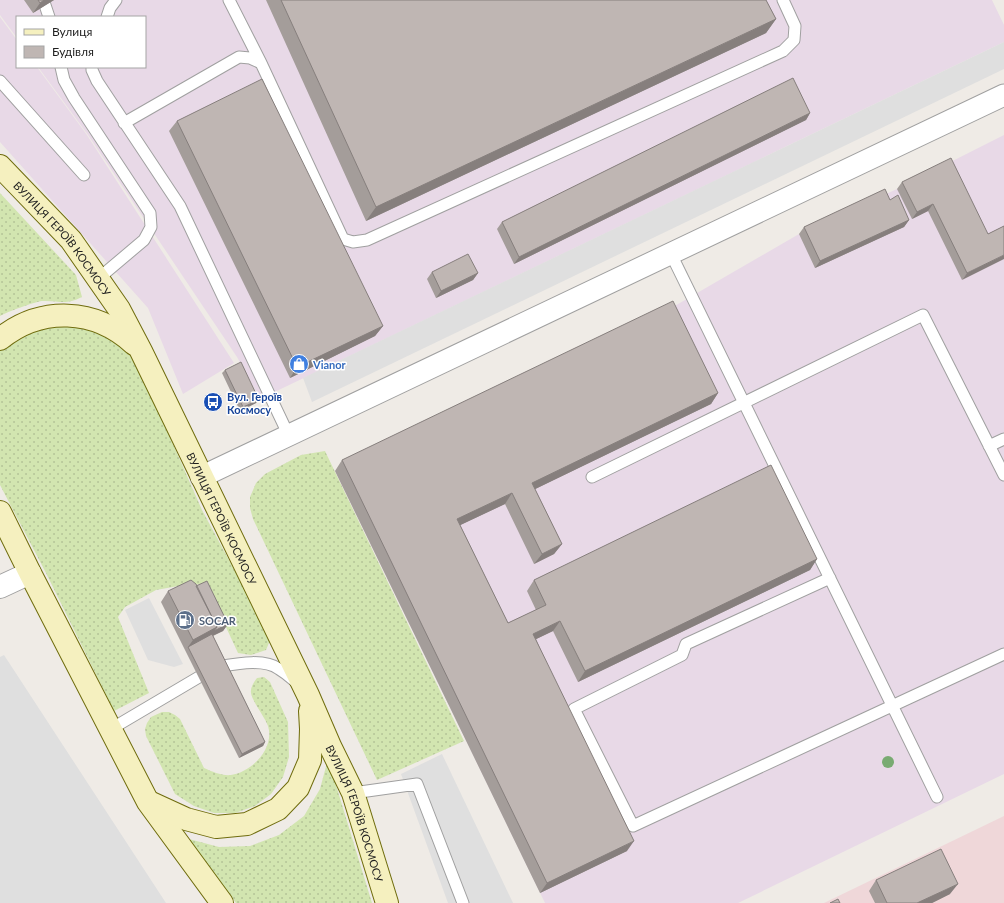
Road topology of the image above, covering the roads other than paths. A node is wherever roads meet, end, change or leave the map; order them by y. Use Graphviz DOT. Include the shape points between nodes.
graph roads {
  1 [pos="116,0"];
  2 [pos="229,0"];
  3 [pos="783,0"];
  4 [pos="45,5"];
  5 [pos="49,16"];
  6 [pos="107,16"];
  7 [pos="261,62"];
  8 [pos="61,68"];
  9 [pos="92,68"];
  10 [pos="0,81"];
  11 [pos="1004,95"];
  12 [pos="124,123"];
  13 [pos="0,166"];
  14 [pos="84,175"];
  15 [pos="671,254"];
  16 [pos="99,278"];
  17 [pos="0,339"];
  18 [pos="140,350"];
  19 [pos="744,402"];
  20 [pos="289,436"];
  21 [pos="1004,439"];
  22 [pos="989,446"];
  23 [pos="1004,475"];
  24 [pos="201,477"];
  25 [pos="592,477"];
  26 [pos="0,512"];
  27 [pos="30,573"];
  28 [pos="830,578"];
  29 [pos="0,587"];
  30 [pos="1004,654"];
  31 [pos="223,666"];
  32 [pos="199,677"];
  33 [pos="306,692"];
  34 [pos="893,706"];
  35 [pos="111,729"];
  36 [pos="353,793"];
  37 [pos="937,797"];
  38 [pos="148,802"];
  39 [pos="222,903"];
  40 [pos="387,903"];
  41 [pos="462,903"];
  1 -- 6 [label="lane"];
  2 -- 7 [label="lane"];
  3 -- 7 [label="lane" via="795,26 794,40 783,51 367,240 353,242 343,239"];
  4 -- 5 [label="lane"];
  7 -- 12 [label="lane" via="239,57"];
  8 -- 16 [label="lane" via="64,80 74,98 150,212 151,227 144,240"];
  9 -- 12 [label="lane" via="97,81"];
  10 -- 14 [label="lane"];
  11 -- 15 [label="street"];
  12 -- 20 [label="lane" via="180,206"];
  13 -- 16 [label="main road, ВУЛИЦЯ ГЕРОЇВ КОСМОСУ" via="71,240"];
  15 -- 19 [label="lane"];
  15 -- 20 [label="street"];
  16 -- 18 [label="main road, ВУЛИЦЯ ГЕРОЇВ КОСМОСУ" via="119,309"];
  17 -- 18 [label="main road" via="28,322 48,316 69,315 89,318 108,325"];
  18 -- 24 [label="main road, ВУЛИЦЯ ГЕРОЇВ КОСМОСУ"];
  19 -- 22 [label="lane" via="924,315"];
  19 -- 25 [label="lane"];
  19 -- 28 [label="lane"];
  20 -- 24 [label="street"];
  21 -- 22 [label="lane"];
  22 -- 23 [label="lane"];
  24 -- 33 [label="main road, ВУЛИЦЯ ГЕРОЇВ КОСМОСУ"];
  26 -- 27 [label="main road"];
  27 -- 29 [label="street"];
  27 -- 35 [label="main road"];
  28 -- 34 [label="lane"];
  28 -- 34 [label="lane" via="686,644 682,655 574,709 633,826"];
  30 -- 34 [label="lane"];
  31 -- 33 [label="lane" via="244,663 279,668"];
  32 -- 35 [label="lane"];
  33 -- 36 [label="main road, ВУЛИЦЯ ГЕРОЇВ КОСМОСУ"];
  33 -- 38 [label="main road" via="311,729 310,760 298,788 278,809 247,824 216,827 186,819"];
  34 -- 37 [label="lane"];
  35 -- 38 [label="main road"];
  36 -- 40 [label="main road, ВУЛИЦЯ ГЕРОЇВ КОСМОСУ"];
  36 -- 41 [label="lane" via="417,784"];
  38 -- 39 [label="main road"];
}
